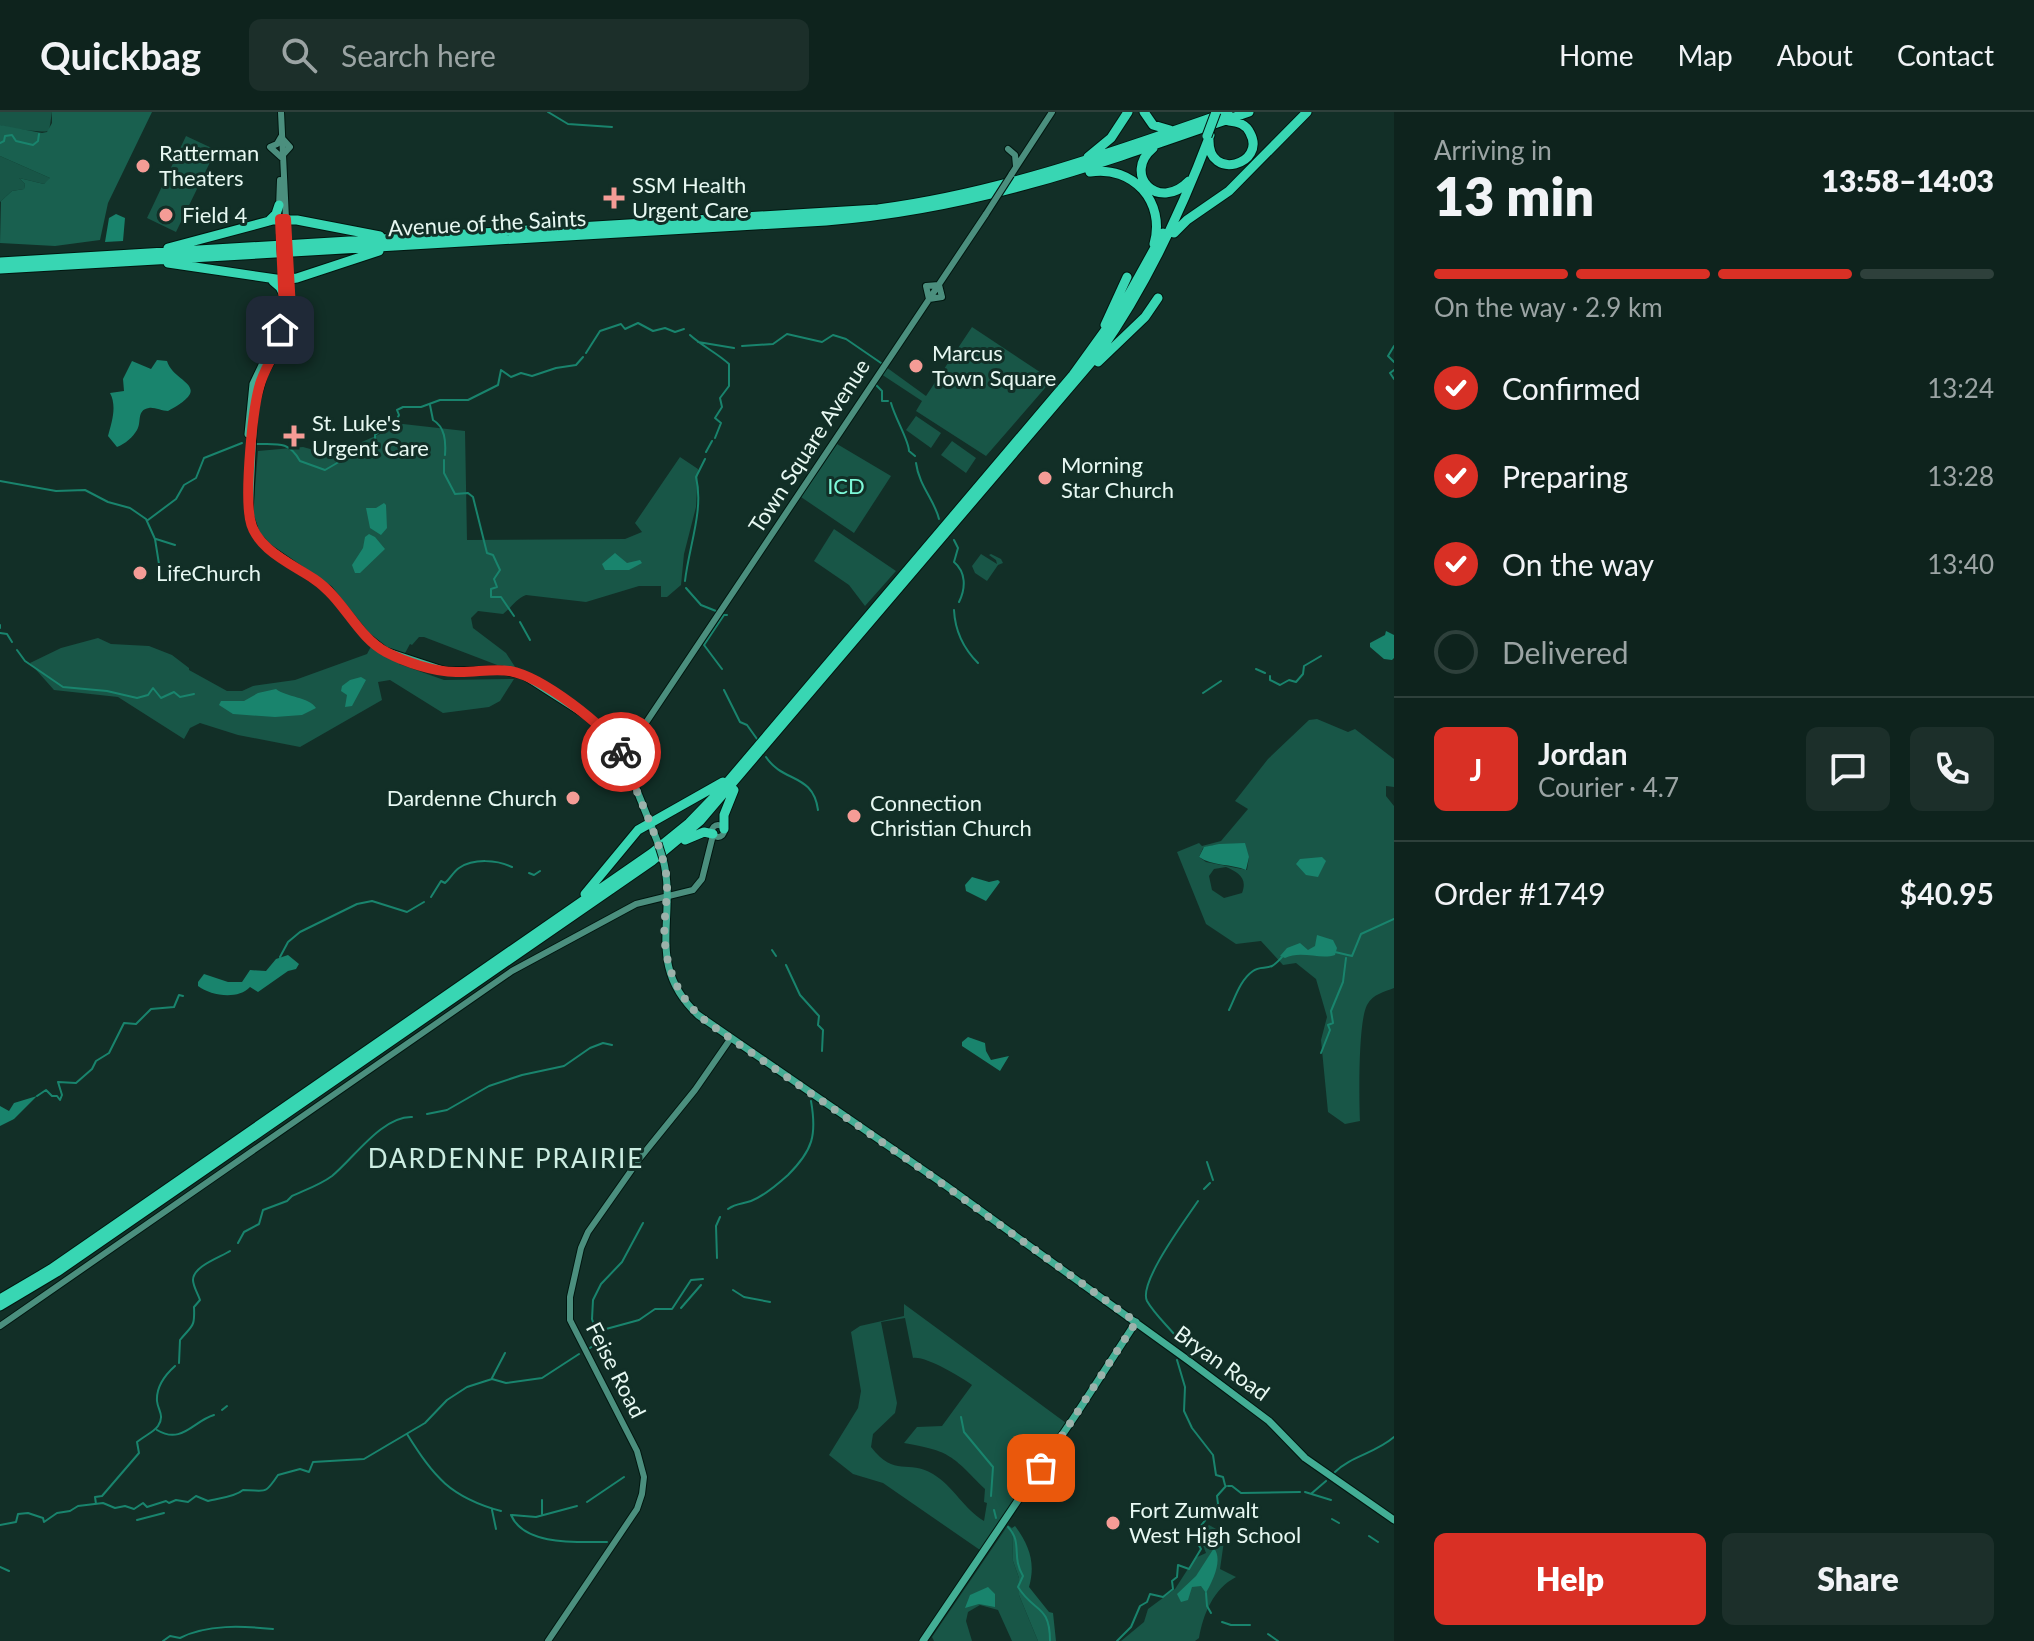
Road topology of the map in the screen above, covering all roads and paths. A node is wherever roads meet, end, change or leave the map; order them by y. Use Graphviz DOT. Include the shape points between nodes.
graph roads {
  1 [pos="281,112"];
  2 [pos="1052,112"];
  3 [pos="1128,112"];
  4 [pos="1144,112"];
  5 [pos="1228,112"];
  6 [pos="1249,112"];
  7 [pos="1307,112"];
  8 [pos="1219,115"];
  9 [pos="1181,129"];
  10 [pos="281,137"];
  11 [pos="1209,137"];
  12 [pos="1158,144"];
  13 [pos="1008,149"];
  14 [pos="281,160"];
  15 [pos="1074,166"];
  16 [pos="1014,170"];
  17 [pos="1059,178"];
  18 [pos="1189,181"];
  19 [pos="280,215"];
  20 [pos="422,241"];
  21 [pos="1161,252"];
  22 [pos="114,255"];
  23 [pos="131,261"];
  24 [pos="0,262"];
  25 [pos="0,269"];
  26 [pos="1127,277"];
  27 [pos="270,279"];
  28 [pos="290,279"];
  29 [pos="1140,281"];
  30 [pos="939,285"];
  31 [pos="287,294"];
  32 [pos="1158,298"];
  33 [pos="929,299"];
  34 [pos="283,333"];
  35 [pos="1093,350"];
  36 [pos="269,357"];
  37 [pos="1069,390"];
  38 [pos="909,574"];
  39 [pos="633,741"];
  40 [pos="618,746"];
  41 [pos="623,757"];
  42 [pos="743,769"];
  43 [pos="610,776"];
  44 [pos="633,777"];
  45 [pos="651,821"];
  46 [pos="718,834"];
  47 [pos="652,861"];
  48 [pos="667,898"];
  49 [pos="566,912"];
  50 [pos="731,1038"];
  51 [pos="0,1299"];
  52 [pos="0,1306"];
  53 [pos="1126,1316"];
  54 [pos="1136,1322"];
  55 [pos="0,1326"];
  56 [pos="1128,1333"];
  57 [pos="1394,1520"];
  58 [pos="548,1641"];
  59 [pos="923,1641"];
  1 -- 10 [label="main road"];
  2 -- 16 [label="main road"];
  3 -- 15 [label="highway" via="1106,143"];
  4 -- 9 [label="highway" via="1157,128"];
  5 -- 9 [label="highway, Avenue of the Saints"];
  6 -- 8 [label="highway, Avenue of the Saints"];
  7 -- 21 [label="highway" via="1229,191 1182,224"];
  8 -- 11 [label="highway, bridge"];
  8 -- 11 [label="highway" via="1248,129 1250,154 1237,164 1223,164 1212,155"];
  8 -- 12 [label="highway, Avenue of the Saints"];
  9 -- 15 [label="highway, Avenue of the Saints"];
  10 -- 14 [label="main road" via="290,147"];
  10 -- 14 [label="main road" via="270,147"];
  11 -- 18 [label="highway"];
  11 -- 21 [label="highway"];
  12 -- 17 [label="highway, Avenue of the Saints"];
  12 -- 18 [label="highway" via="1141,165 1148,186 1169,194"];
  13 -- 16 [label="main road" via="1015,155"];
  14 -- 19 [label="main road"];
  15 -- 20 [label="highway, Avenue of the Saints" via="963,195 868,210"];
  16 -- 30 [label="main road, bridge"];
  17 -- 20 [label="highway, Avenue of the Saints" via="946,205 851,219"];
  17 -- 29 [label="highway" via="1108,171 1143,189 1157,227"];
  18 -- 29 [label="highway"];
  19 -- 20 [label="highway"];
  19 -- 22 [label="highway" via="163,249"];
  19 -- 28 [label="main road, bridge"];
  20 -- 22 [label="highway, Avenue of the Saints"];
  20 -- 23 [label="highway, Avenue of the Saints"];
  20 -- 28 [label="highway"];
  21 -- 29 [label="highway"];
  22 -- 24 [label="highway, Avenue of the Saints"];
  23 -- 25 [label="highway, Avenue of the Saints"];
  23 -- 27 [label="highway"];
  26 -- 35 [label="highway"];
  27 -- 28 [label="highway"];
  27 -- 31 [label="highway"];
  28 -- 31 [label="highway"];
  29 -- 35 [label="highway"];
  29 -- 37 [label="highway" via="1106,343"];
  30 -- 33 [label="main road" via="942,297"];
  30 -- 33 [label="main road" via="926,286"];
  31 -- 34 [label="main road"];
  32 -- 37 [label="highway"];
  33 -- 39 [label="main road, Town Square Avenue"];
  34 -- 36 [label="main road"];
  34 -- 36 [label="main road" via="289,348"];
  34 -- 36 [label="main road" via="263,339"];
  35 -- 38 [label="highway"];
  36 -- 40 [label="main road" via="254,415 249,515 258,539 329,590 385,651 446,671 501,670 529,677 587,716"];
  36 -- 41 [label="main road" via="253,384 248,413 245,514 257,544 327,594 383,655 444,675 506,675 527,681 586,720"];
  37 -- 38 [label="highway"];
  38 -- 42 [label="highway"];
  39 -- 40 [label="main road"];
  39 -- 41 [label="main road, Town Square Avenue"];
  40 -- 41 [label="main road, Bryan Road"];
  41 -- 44 [label="main road, Bryan Road"];
  42 -- 45 [label="highway"];
  42 -- 46 [label="highway"];
  42 -- 47 [label="highway" via="700,821"];
  42 -- 49 [label="highway" via="675,835"];
  43 -- 44 [label="main road" via="621,770"];
  44 -- 45 [label="main road, Bryan Road"];
  45 -- 48 [label="main road, Bryan Road, bridge" via="667,878"];
  45 -- 49 [label="highway"];
  46 -- 47 [label="highway" via="691,837"];
  46 -- 48 [label="main road" via="697,887"];
  47 -- 52 [label="highway" via="66,1266"];
  48 -- 50 [label="main road, Bryan Road" via="664,935 675,985 698,1015"];
  48 -- 55 [label="main road" via="636,904 502,977"];
  49 -- 51 [label="highway" via="51,1269"];
  50 -- 53 [label="main road, Bryan Road"];
  50 -- 58 [label="main road, Feise Road" via="619,1186 581,1248 570,1320 637,1451 643,1489 635,1513"];
  53 -- 54 [label="main road, Bryan Road"];
  53 -- 56 [label="main road"];
  54 -- 56 [label="main road"];
  54 -- 57 [label="main road, Bryan Road" via="1267,1418 1305,1458"];
  56 -- 59 [label="main road"];
}
